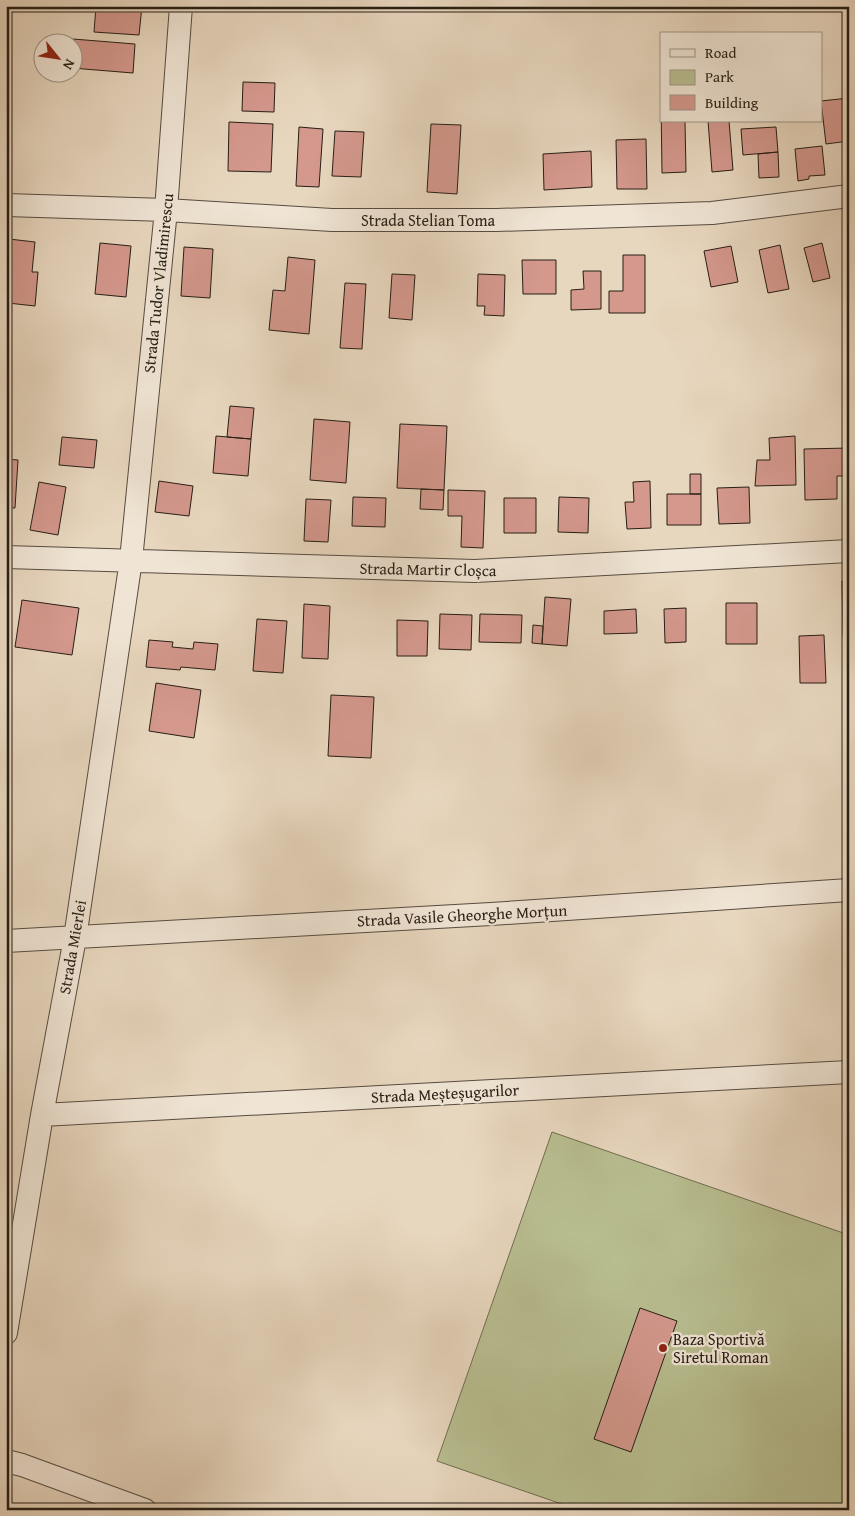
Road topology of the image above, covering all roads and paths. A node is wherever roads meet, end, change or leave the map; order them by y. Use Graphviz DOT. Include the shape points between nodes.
graph roads {
  1 [pos="181,6"];
  2 [pos="849,196"];
  3 [pos="6,205"];
  4 [pos="166,210"];
  5 [pos="849,551"];
  6 [pos="6,557"];
  7 [pos="131,560"];
  8 [pos="849,890"];
  9 [pos="75,938"];
  10 [pos="6,941"];
  11 [pos="849,1072"];
  12 [pos="42,1115"];
  13 [pos="6,1333"];
  14 [pos="6,1461"];
  15 [pos="145,1510"];
  1 -- 4 [label="street, Strada Tudor Vladimirescu"];
  2 -- 4 [label="street, Strada Stelian Toma" via="712,213 497,220 332,220"];
  3 -- 4 [label="street, Strada Stelian Toma"];
  4 -- 7 [label="street, Strada Tudor Vladimirescu"];
  5 -- 7 [label="street, Strada Martir Cloșca" via="475,571"];
  6 -- 7 [label="street, Strada Martir Cloșca"];
  7 -- 9 [label="street, Strada Mierlei"];
  8 -- 9 [label="street, Strada Vasile Gheorghe Morțun"];
  9 -- 10 [label="street"];
  9 -- 12 [label="street, Strada Mierlei"];
  11 -- 12 [label="street, Strada Meșteșugarilor"];
  12 -- 13 [label="street, Strada Mierlei"];
  14 -- 15 [label="street"];
}
